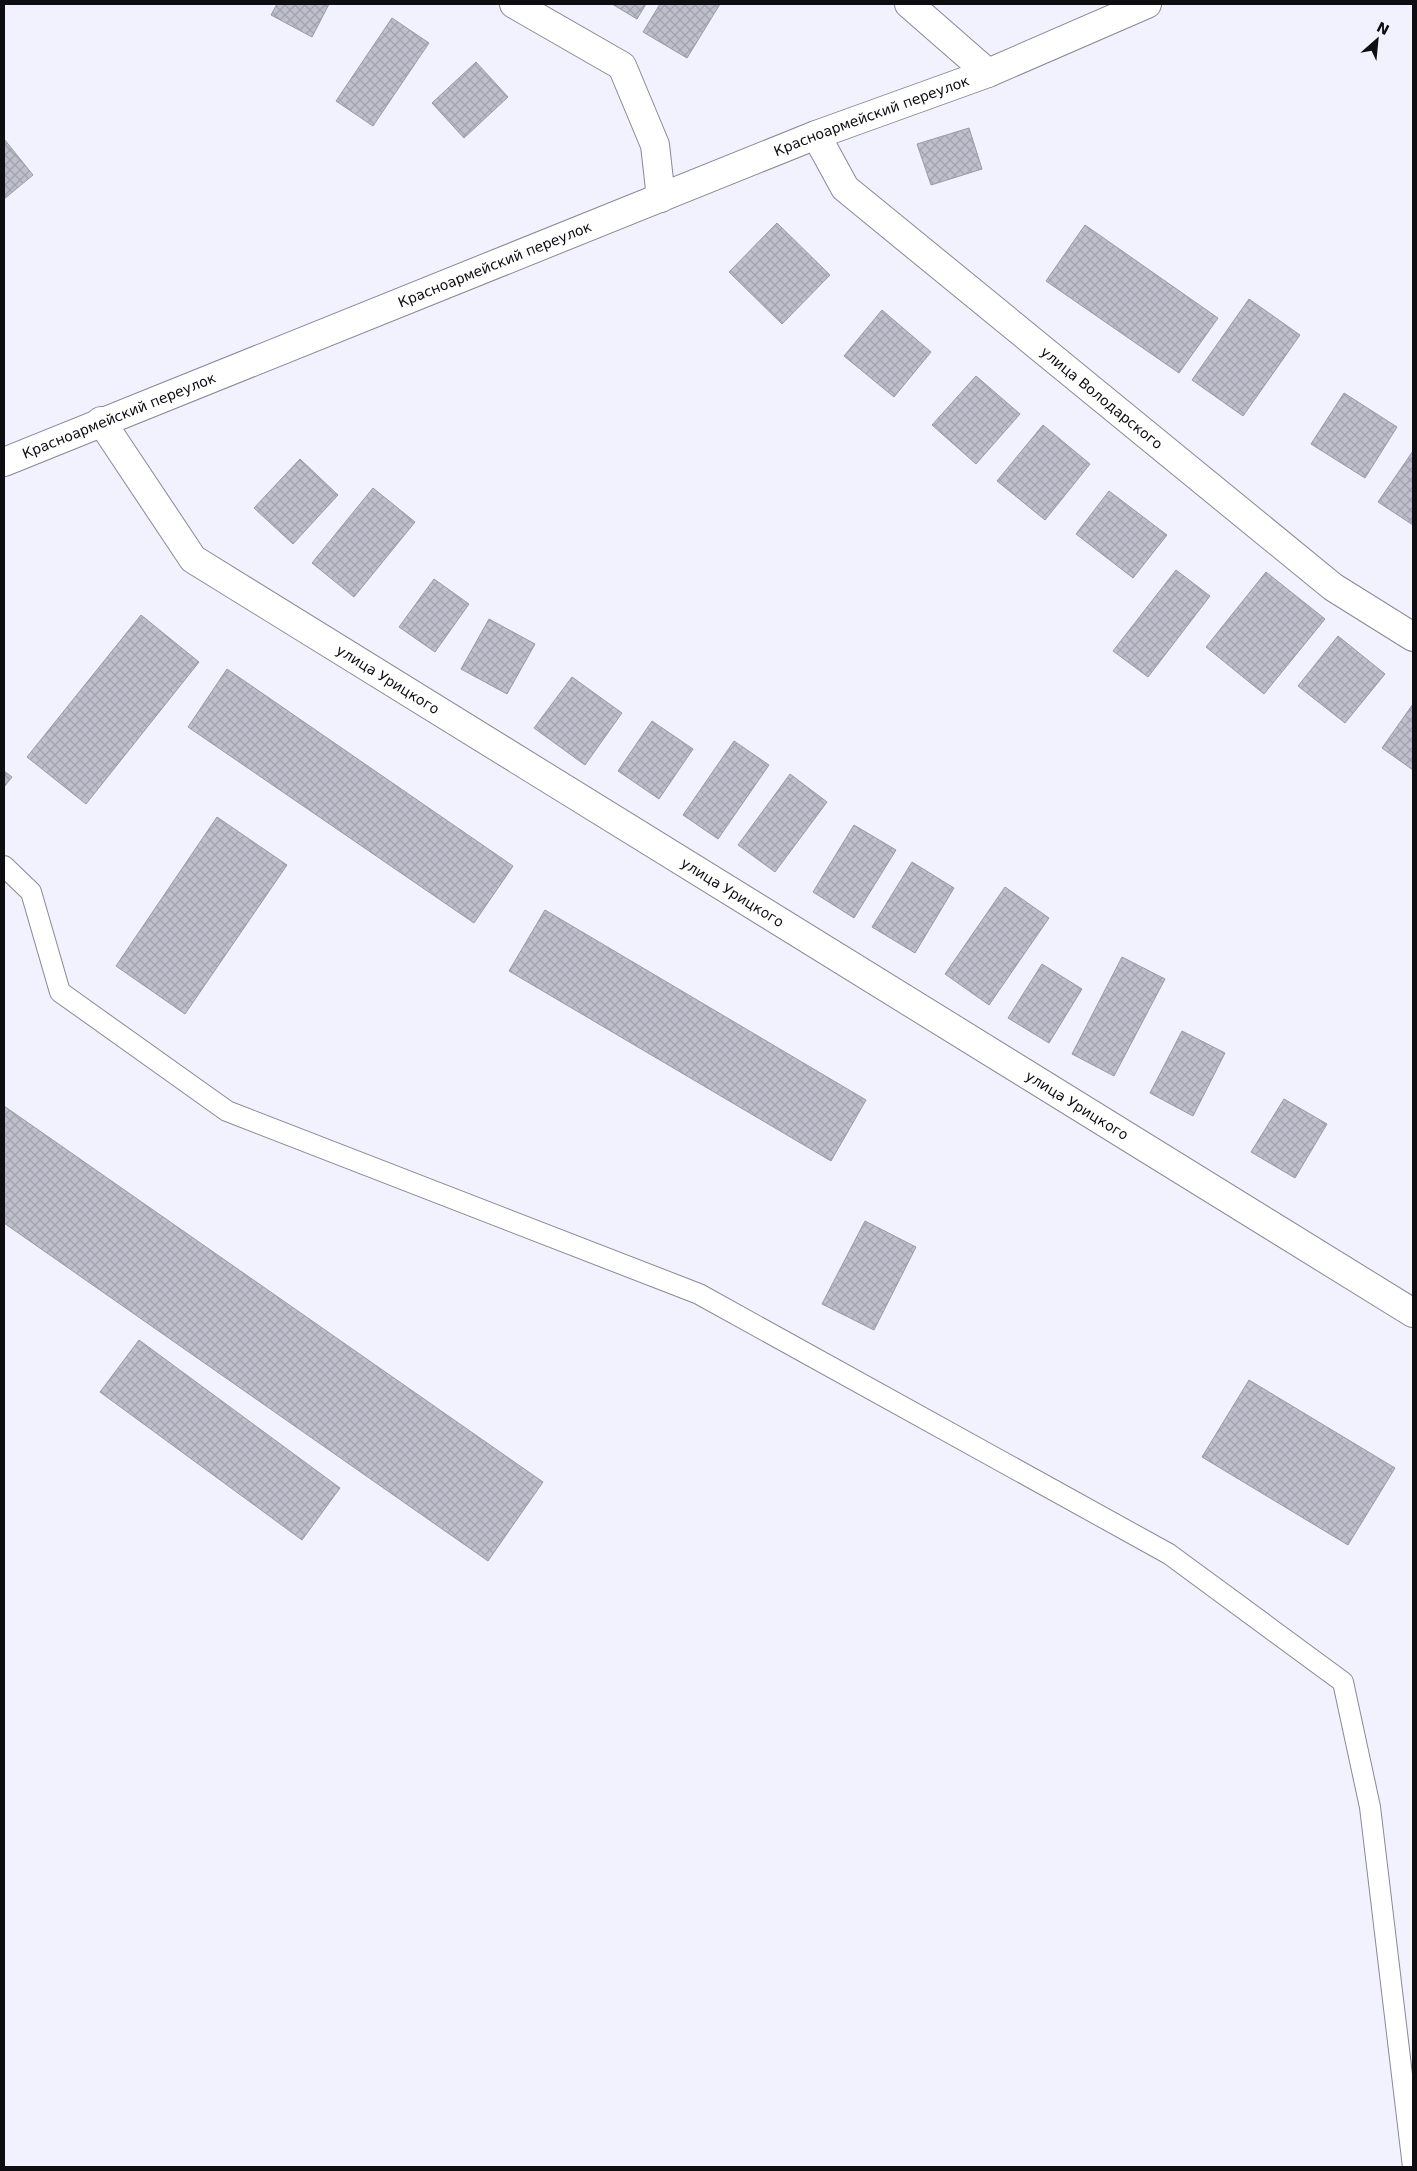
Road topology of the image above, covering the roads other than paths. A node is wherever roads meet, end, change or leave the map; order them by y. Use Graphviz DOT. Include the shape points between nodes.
graph roads {
  1 [pos="514,4"];
  2 [pos="909,4"];
  3 [pos="1147,4"];
  4 [pos="988,73"];
  5 [pos="816,135"];
  6 [pos="661,198"];
  7 [pos="101,421"];
  8 [pos="4,462"];
  9 [pos="1413,637"];
  10 [pos="4,866"];
  11 [pos="1413,1313"];
  12 [pos="1413,2167"];
  1 -- 6 [label="street" via="622,66 655,145"];
  2 -- 4 [label="street, Красноармейский переулок"];
  3 -- 4 [label="street, Красноармейский переулок"];
  4 -- 5 [label="street, Красноармейский переулок"];
  5 -- 6 [label="street, Красноармейский переулок"];
  5 -- 9 [label="street, улица Володарского" via="845,188 1333,586"];
  6 -- 7 [label="street, Красноармейский переулок"];
  7 -- 8 [label="street, Красноармейский переулок"];
  7 -- 11 [label="street, улица Урицкого" via="192,559"];
  10 -- 12 [label="lane" via="31,892 60,992 227,1111 699,1294 1169,1554 1342,1682 1370,1807"];
}
